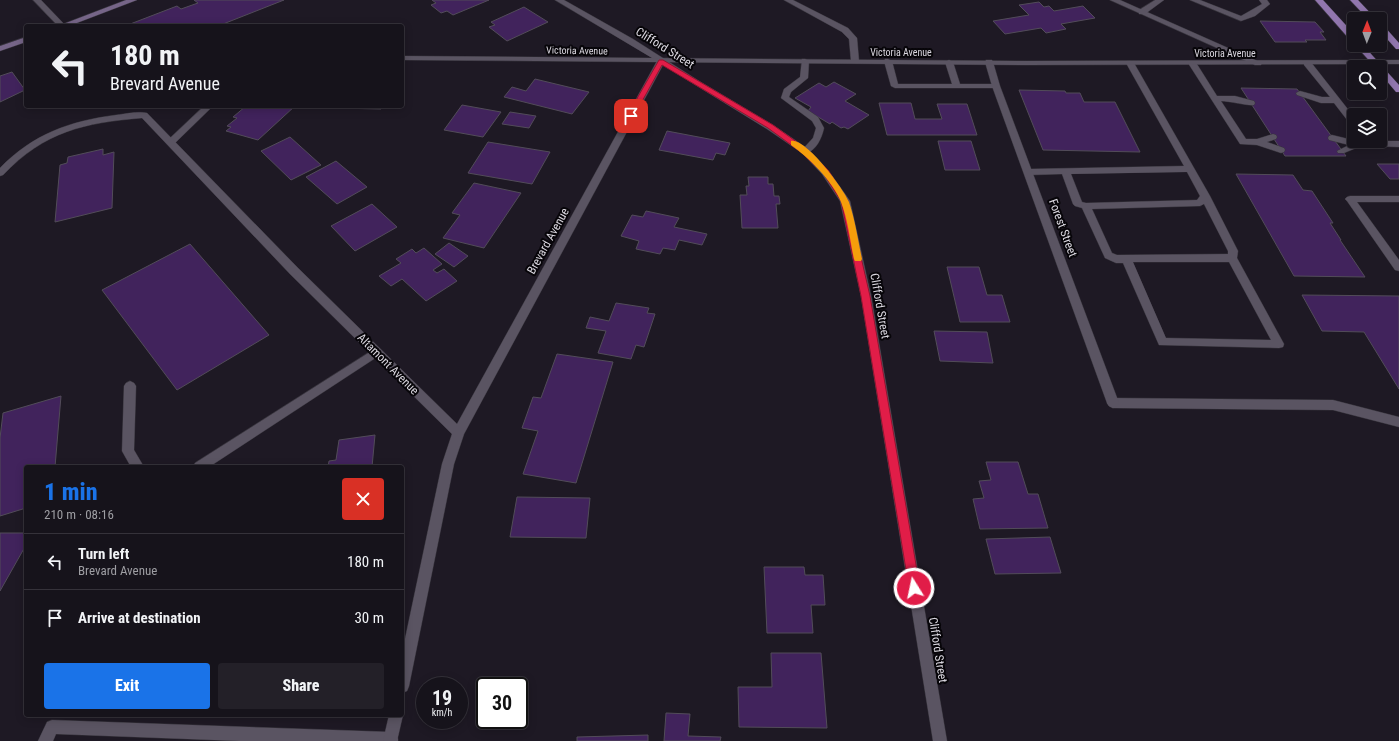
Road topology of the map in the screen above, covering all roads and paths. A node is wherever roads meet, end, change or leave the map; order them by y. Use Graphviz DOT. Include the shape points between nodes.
graph roads {
  1 [pos="37,0"];
  2 [pos="133,0"];
  3 [pos="559,0"];
  4 [pos="788,0"];
  5 [pos="807,0"];
  6 [pos="1114,0"];
  7 [pos="1160,0"];
  8 [pos="1194,0"];
  9 [pos="1263,0"];
  10 [pos="1319,0"];
  11 [pos="1354,0"];
  12 [pos="798,5"];
  13 [pos="1142,12"];
  14 [pos="1365,12"];
  15 [pos="60,24"];
  16 [pos="67,24"];
  17 [pos="1347,31"];
  18 [pos="1387,34"];
  19 [pos="24,40"];
  20 [pos="1399,47"];
  21 [pos="0,49"];
  22 [pos="1365,52"];
  23 [pos="404,58"];
  24 [pos="1373,60"];
  25 [pos="661,61"];
  26 [pos="805,61"];
  27 [pos="855,61"];
  28 [pos="888,61"];
  29 [pos="949,62"];
  30 [pos="989,62"];
  31 [pos="1307,62"];
  32 [pos="1399,62"];
  33 [pos="1130,63"];
  34 [pos="1192,63"];
  35 [pos="1258,63"];
  36 [pos="1347,64"];
  37 [pos="1387,64"];
  38 [pos="1387,76"];
  39 [pos="957,86"];
  40 [pos="996,86"];
  41 [pos="1399,90"];
  42 [pos="1300,93"];
  43 [pos="1245,94"];
  44 [pos="1215,98"];
  45 [pos="1235,99"];
  46 [pos="1321,100"];
  47 [pos="1336,100"];
  48 [pos="1251,103"];
  49 [pos="1308,104"];
  50 [pos="207,108"];
  51 [pos="146,110"];
  52 [pos="1347,114"];
  53 [pos="1273,137"];
  54 [pos="1332,138"];
  55 [pos="1347,141"];
  56 [pos="171,142"];
  57 [pos="1258,142"];
  58 [pos="1387,144"];
  59 [pos="1399,144"];
  60 [pos="1348,148"];
  61 [pos="1281,150"];
  62 [pos="805,151"];
  63 [pos="1341,151"];
  64 [pos="1190,169"];
  65 [pos="1029,172"];
  66 [pos="1066,172"];
  67 [pos="0,173"];
  68 [pos="1204,196"];
  69 [pos="1399,199"];
  70 [pos="1086,206"];
  71 [pos="1232,258"];
  72 [pos="1126,259"];
  73 [pos="1399,267"];
  74 [pos="376,352"];
  75 [pos="130,386"];
  76 [pos="1399,422"];
  77 [pos="458,433"];
  78 [pos="137,465"];
  79 [pos="202,465"];
  80 [pos="404,676"];
  81 [pos="396,717"];
  82 [pos="391,740"];
  83 [pos="45,741"];
  84 [pos="940,741"];
  1 -- 15 [label="street"];
  2 -- 16 [label="main road"];
  3 -- 25 [label="street, Clifford Street"];
  4 -- 12 [label="street"];
  5 -- 12 [label="street"];
  6 -- 13 [label="street"];
  7 -- 13 [label="street"];
  8 -- 9 [label="street" via="1241,19 1266,4"];
  10 -- 17 [label="main road"];
  11 -- 14 [label="main road"];
  12 -- 27 [label="street" via="845,30 853,38"];
  13 -- 35 [label="street"];
  18 -- 20 [label="main road"];
  19 -- 21 [label="main road"];
  22 -- 24 [label="main road"];
  23 -- 25 [label="street, Victoria Avenue"];
  25 -- 26 [label="street, Victoria Avenue"];
  25 -- 62 [label="street, Clifford Street"];
  25 -- 77 [label="street, Brevard Avenue"];
  26 -- 27 [label="street, Victoria Avenue"];
  26 -- 62 [label="street" via="804,78 787,91 785,98 815,119 820,128 817,139"];
  27 -- 28 [label="street, Victoria Avenue"];
  28 -- 29 [label="street, Victoria Avenue"];
  28 -- 39 [label="street" via="895,86"];
  29 -- 30 [label="street, Victoria Avenue"];
  29 -- 39 [label="street"];
  30 -- 33 [label="street, Victoria Avenue"];
  30 -- 40 [label="street, Forest Street"];
  31 -- 35 [label="street, Victoria Avenue"];
  31 -- 36 [label="street, Victoria Avenue"];
  31 -- 47 [label="street"];
  32 -- 37 [label="street, Victoria Avenue"];
  33 -- 34 [label="street, Victoria Avenue"];
  33 -- 64 [label="street"];
  34 -- 35 [label="street, Victoria Avenue"];
  34 -- 44 [label="street"];
  38 -- 41 [label="main road"];
  39 -- 40 [label="street"];
  40 -- 65 [label="street, Forest Street"];
  42 -- 46 [label="street"];
  43 -- 45 [label="street"];
  44 -- 45 [label="street"];
  44 -- 57 [label="street" via="1243,142"];
  45 -- 48 [label="street"];
  46 -- 47 [label="street"];
  46 -- 49 [label="street"];
  47 -- 52 [label="street"];
  50 -- 56 [label="street"];
  51 -- 56 [label="street, Altamont Avenue"];
  51 -- 67 [label="street" via="83,122 52,133 18,154"];
  53 -- 57 [label="street"];
  54 -- 55 [label="street"];
  56 -- 74 [label="street, Altamont Avenue" via="294,271"];
  57 -- 61 [label="street"];
  58 -- 59 [label="street"];
  60 -- 63 [label="street"];
  62 -- 84 [label="street, Clifford Street" via="826,172 844,201 856,246"];
  64 -- 66 [label="street"];
  64 -- 68 [label="street"];
  65 -- 66 [label="street"];
  65 -- 76 [label="street, Forest Street" via="1113,403 1333,405"];
  66 -- 70 [label="street" via="1078,204"];
  68 -- 70 [label="street" via="1200,203"];
  68 -- 71 [label="street" via="1233,251"];
  69 -- 73 [label="street" via="1350,199"];
  70 -- 72 [label="street" via="1108,254 1116,259"];
  71 -- 72 [label="street"];
  71 -- 72 [label="street" via="1279,344 1164,342"];
  74 -- 77 [label="street, Altamont Avenue"];
  74 -- 79 [label="street"];
  75 -- 78 [label="street" via="128,451"];
  77 -- 80 [label="street" via="448,464"];
  81 -- 82 [label="street"];
  82 -- 83 [label="street" via="52,727"];
}
